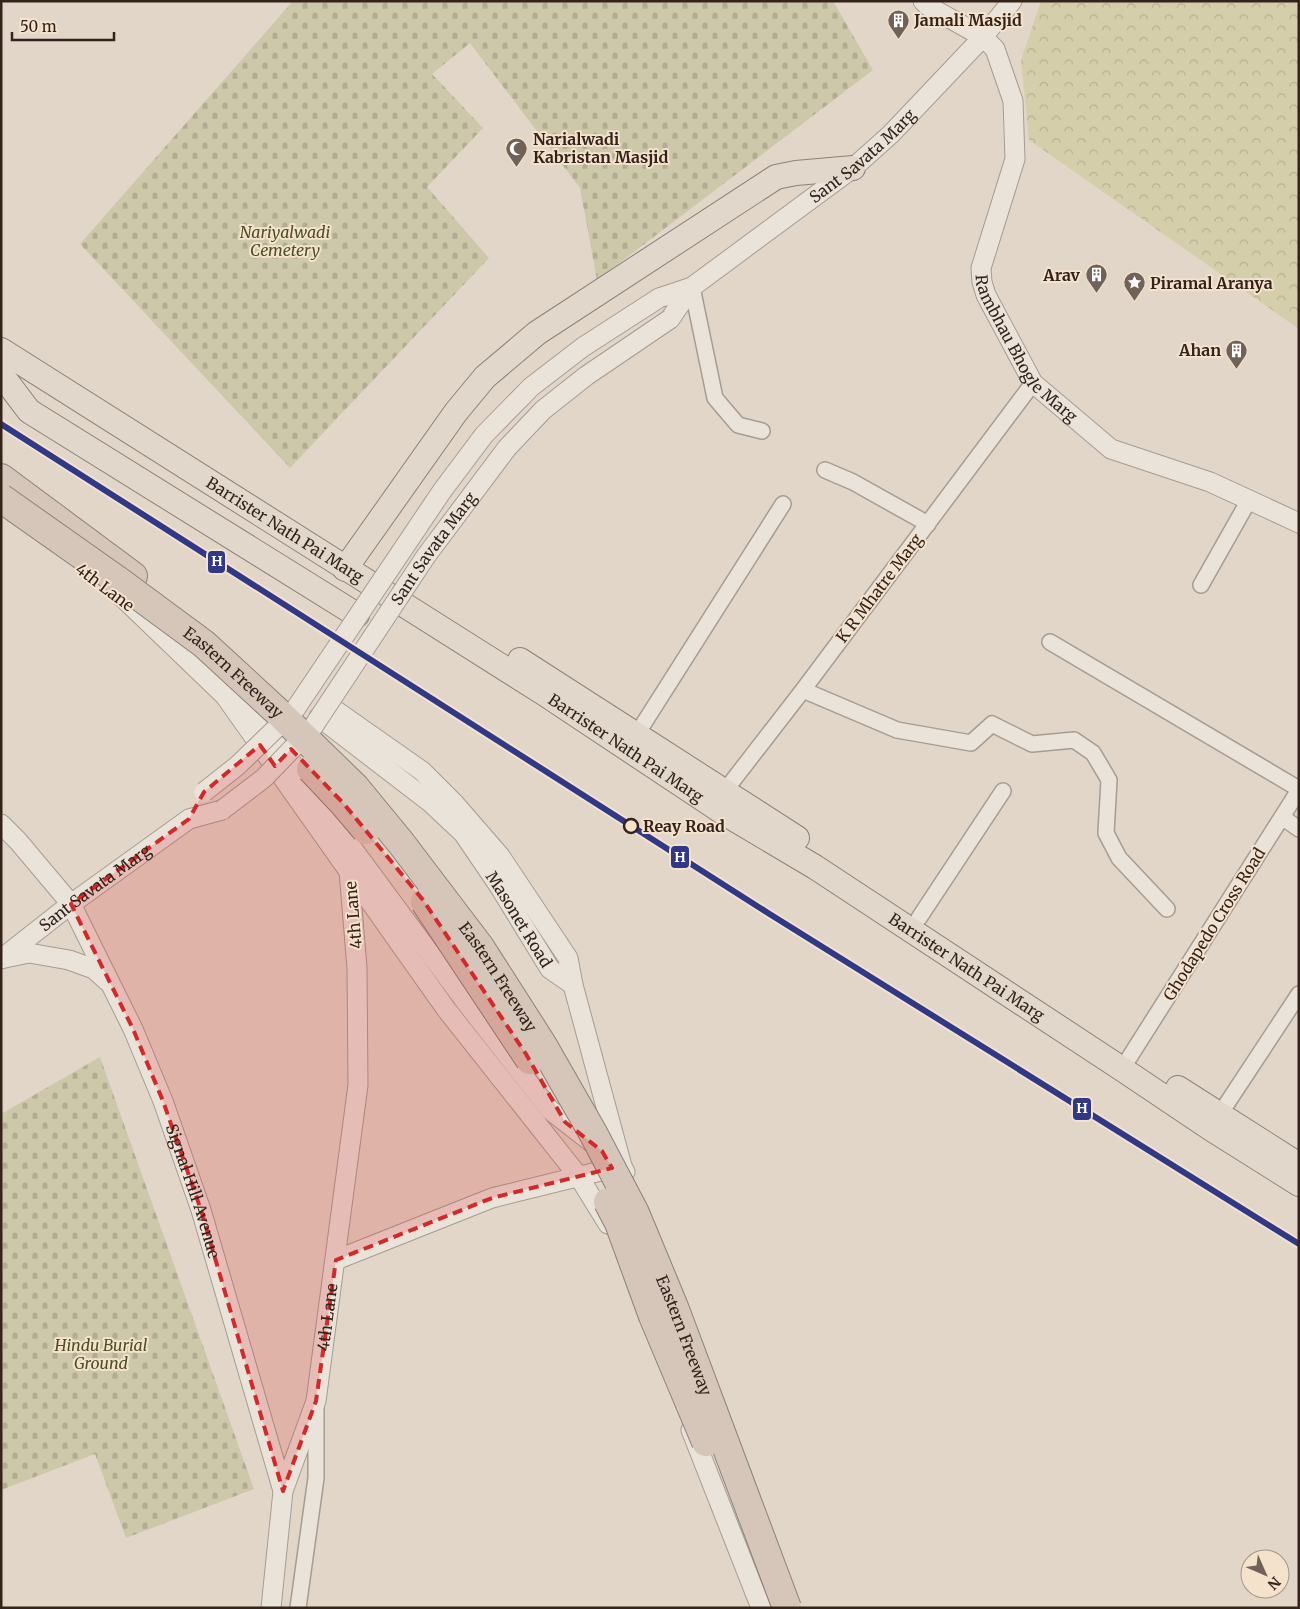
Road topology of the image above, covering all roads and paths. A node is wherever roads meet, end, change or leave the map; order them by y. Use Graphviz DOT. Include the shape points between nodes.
graph roads {
  1 [pos="923,1"];
  2 [pos="1012,1"];
  3 [pos="983,38"];
  4 [pos="853,168"];
  5 [pos="692,287"];
  6 [pos="5,350"];
  7 [pos="1033,383"];
  8 [pos="762,431"];
  9 [pos="825,470"];
  10 [pos="1,478"];
  11 [pos="1,490"];
  12 [pos="1,498"];
  13 [pos="1249,500"];
  14 [pos="783,504"];
  15 [pos="1,510"];
  16 [pos="1,518"];
  17 [pos="1299,523"];
  18 [pos="928,524"];
  19 [pos="349,563"];
  20 [pos="1201,585"];
  21 [pos="357,615"];
  22 [pos="1050,642"];
  23 [pos="204,644"];
  24 [pos="803,690"];
  25 [pos="324,711"];
  26 [pos="637,734"];
  27 [pos="1299,790"];
  28 [pos="1002,791"];
  29 [pos="724,792"];
  30 [pos="1282,817"];
  31 [pos="189,819"];
  32 [pos="1,824"];
  33 [pos="1299,829"];
  34 [pos="353,849"];
  35 [pos="349,872"];
  36 [pos="71,904"];
  37 [pos="1167,910"];
  38 [pos="919,918"];
  39 [pos="1,958"];
  40 [pos="112,986"];
  41 [pos="1299,994"];
  42 [pos="1129,1058"];
  43 [pos="1158,1084"];
  44 [pos="1220,1114"];
  45 [pos="1299,1165"];
  46 [pos="622,1166"];
  47 [pos="579,1177"];
  48 [pos="1299,1184"];
  49 [pos="336,1260"];
  50 [pos="316,1401"];
  51 [pos="283,1490"];
  52 [pos="271,1608"];
  53 [pos="298,1608"];
  54 [pos="760,1608"];
  55 [pos="770,1608"];
  56 [pos="788,1608"];
  57 [pos="796,1608"];
  1 -- 3 [label="street"];
  2 -- 3 [label="street, Sant Savata Marg"];
  3 -- 4 [label="street, Sant Savata Marg" via="891,134"];
  3 -- 7 [label="street, Rambhau Bhogle Marg" via="995,49 1013,101 1015,159 982,268 982,282"];
  4 -- 5 [label="street, Sant Savata Marg"];
  4 -- 19 [label="main road" via="776,177 537,333 485,376"];
  5 -- 8 [label="street" via="715,398 738,425"];
  5 -- 21 [label="street, Sant Savata Marg, bridge" via="659,298 583,347 538,381 484,434"];
  5 -- 25 [label="street, Sant Savata Marg, bridge" via="670,319 586,376 543,410 507,448 426,556"];
  6 -- 19 [label="main road, Barrister Nath Pai Marg"];
  6 -- 21 [label="main road" via="29,411"];
  7 -- 13 [label="street, Rambhau Bhogle Marg" via="1111,449 1210,482"];
  7 -- 18 [label="street, K R Mhatre Marg"];
  9 -- 18 [label="street"];
  10 -- 23 [label="highway, bridge" via="178,610"];
  11 -- 34 [label="street" via="135,587 235,682"];
  12 -- 23 [label="highway, Eastern Freeway, bridge"];
  13 -- 17 [label="street, Rambhau Bhogle Marg"];
  13 -- 20 [label="street"];
  14 -- 26 [label="street"];
  15 -- 35 [label="street, 4th Lane" via="126,600 225,696"];
  16 -- 55 [label="highway, Eastern Freeway, bridge" via="190,657 269,726 344,804 423,900 526,1054 619,1223"];
  18 -- 24 [label="street, K R Mhatre Marg"];
  19 -- 26 [label="main road, Barrister Nath Pai Marg" via="551,678"];
  19 -- 43 [label="main road, Barrister Nath Pai Marg" via="724,813"];
  21 -- 31 [label="street, Sant Savata Marg, bridge" via="294,711 237,766 204,792"];
  22 -- 27 [label="street"];
  23 -- 56 [label="highway, Eastern Freeway, bridge" via="354,787 480,946 542,1044 635,1213"];
  24 -- 29 [label="street, K R Mhatre Marg"];
  24 -- 37 [label="street" via="897,730 972,743 992,724 1032,744 1074,740 1093,753 1109,780 1106,833 1119,858"];
  25 -- 31 [label="street, Sant Savata Marg, bridge" via="264,778 222,810"];
  25 -- 46 [label="street, Masonet Road" via="422,771 454,803 500,856 568,958"];
  26 -- 29 [label="main road, Barrister Nath Pai Marg"];
  27 -- 30 [label="street, Ghodapedo Cross Road"];
  28 -- 38 [label="street"];
  29 -- 38 [label="main road, Barrister Nath Pai Marg"];
  30 -- 33 [label="street"];
  30 -- 42 [label="street, Ghodapedo Cross Road"];
  31 -- 36 [label="street, Sant Savata Marg"];
  32 -- 36 [label="street, Signal Hill Avenue"];
  34 -- 35 [label="street"];
  34 -- 46 [label="street" via="550,1110"];
  35 -- 47 [label="street" via="446,1009"];
  35 -- 49 [label="street, 4th Lane" via="357,968 358,1085"];
  36 -- 39 [label="street, Sant Savata Marg"];
  36 -- 40 [label="street, Signal Hill Avenue"];
  38 -- 42 [label="main road, Barrister Nath Pai Marg"];
  39 -- 40 [label="street" via="29,953 69,960 94,968"];
  40 -- 51 [label="street, Signal Hill Avenue" via="163,1101 201,1210"];
  41 -- 44 [label="street"];
  42 -- 43 [label="main road, Barrister Nath Pai Marg"];
  43 -- 44 [label="main road, Barrister Nath Pai Marg"];
  43 -- 48 [label="main road, Barrister Nath Pai Marg" via="1210,1128"];
  44 -- 45 [label="main road, Barrister Nath Pai Marg"];
  46 -- 47 [label="street"];
  46 -- 57 [label="street" via="645,1210"];
  47 -- 49 [label="street" via="492,1198"];
  47 -- 54 [label="street" via="608,1224"];
  49 -- 50 [label="street, 4th Lane"];
  50 -- 51 [label="street, 4th Lane"];
  50 -- 53 [label="street, 4th Lane" via="316,1478"];
  51 -- 52 [label="street"];
}
